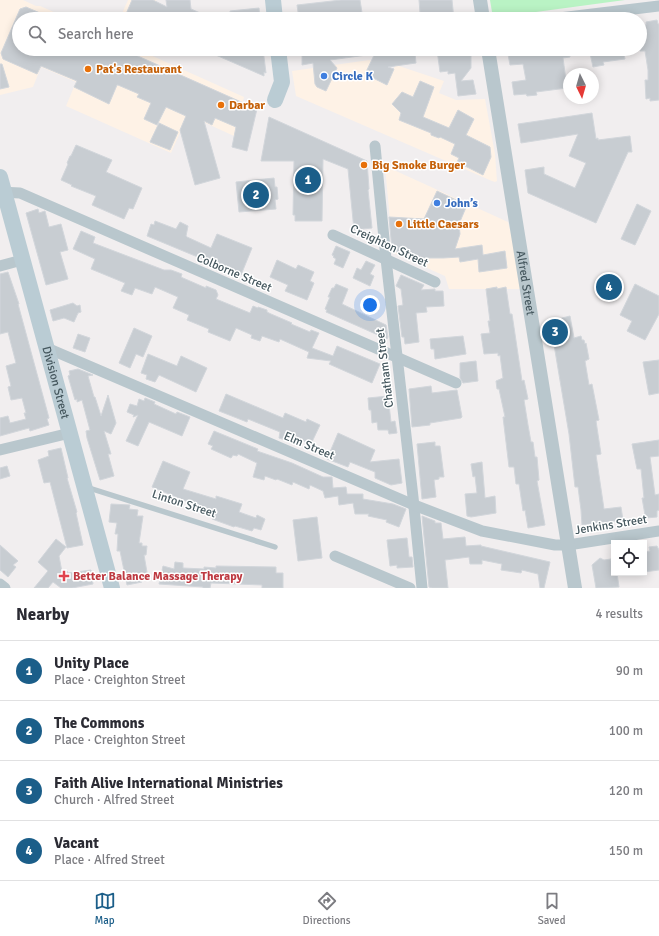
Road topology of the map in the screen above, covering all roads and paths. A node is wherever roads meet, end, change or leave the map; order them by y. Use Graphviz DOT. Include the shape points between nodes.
graph roads {
  1 [pos="273,0"];
  2 [pos="480,0"];
  3 [pos="659,6"];
  4 [pos="274,12"];
  5 [pos="482,12"];
  6 [pos="609,12"];
  7 [pos="279,56"];
  8 [pos="489,56"];
  9 [pos="275,100"];
  10 [pos="375,146"];
  11 [pos="1,187"];
  12 [pos="333,235"];
  13 [pos="386,259"];
  14 [pos="22,260"];
  15 [pos="0,266"];
  16 [pos="435,282"];
  17 [pos="47,348"];
  18 [pos="397,358"];
  19 [pos="456,383"];
  20 [pos="70,433"];
  21 [pos="0,450"];
  22 [pos="85,486"];
  23 [pos="414,505"];
  24 [pos="659,531"];
  25 [pos="568,545"];
  26 [pos="275,547"];
  27 [pos="335,556"];
  28 [pos="0,584"];
  29 [pos="5,588"];
  30 [pos="112,588"];
  31 [pos="410,588"];
  32 [pos="422,588"];
  33 [pos="575,588"];
  1 -- 4 [label="main road"];
  2 -- 5 [label="street"];
  3 -- 6 [label="street"];
  7 -- 9 [label="main road" via="282,82"];
  8 -- 25 [label="street, Alfred Street"];
  10 -- 13 [label="street, Chatham Street"];
  11 -- 14 [label="main road, Division Street"];
  11 -- 18 [label="street, Colborne Street" via="20,193"];
  12 -- 13 [label="street, Creighton Street"];
  13 -- 16 [label="street, Creighton Street"];
  13 -- 18 [label="street, Chatham Street"];
  14 -- 15 [label="street"];
  14 -- 17 [label="main road, Division Street"];
  17 -- 20 [label="main road, Division Street"];
  17 -- 23 [label="street, Elm Street"];
  18 -- 19 [label="street, Colborne Street"];
  18 -- 23 [label="street, Chatham Street"];
  20 -- 21 [label="street"];
  20 -- 22 [label="main road, Division Street"];
  22 -- 26 [label="lane, Linton Street"];
  22 -- 30 [label="main road, Division Street"];
  23 -- 25 [label="street, Elm Street" via="482,531 555,545"];
  23 -- 32 [label="street, Chatham Street"];
  24 -- 25 [label="street, Jenkins Street"];
  25 -- 33 [label="street, Alfred Street"];
  27 -- 31 [label="street"];
  28 -- 29 [label="street"];
}
